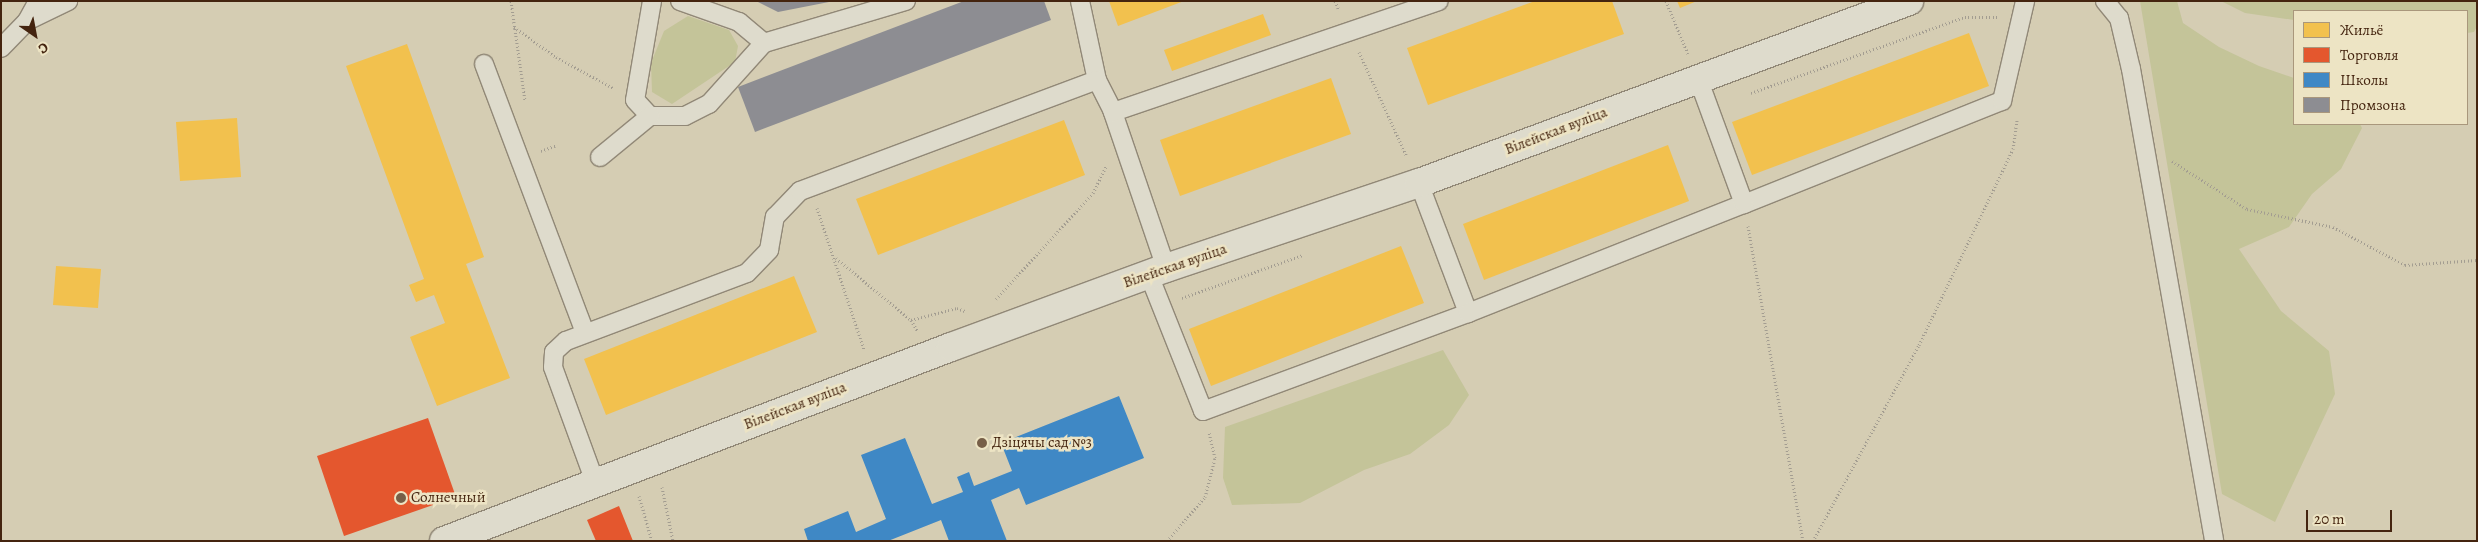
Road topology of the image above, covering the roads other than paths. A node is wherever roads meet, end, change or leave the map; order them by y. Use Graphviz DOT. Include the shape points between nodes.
graph roads {
  1 [pos="38,1"];
  2 [pos="68,1"];
  3 [pos="652,1"];
  4 [pos="680,1"];
  5 [pos="906,1"];
  6 [pos="1080,1"];
  7 [pos="1439,1"];
  8 [pos="1909,1"];
  9 [pos="2025,1"];
  10 [pos="2105,1"];
  11 [pos="27,21"];
  12 [pos="764,43"];
  13 [pos="1,48"];
  14 [pos="484,64"];
  15 [pos="1698,78"];
  16 [pos="1097,80"];
  17 [pos="1113,112"];
  18 [pos="650,116"];
  19 [pos="600,156"];
  20 [pos="1419,183"];
  21 [pos="1744,204"];
  22 [pos="1158,272"];
  23 [pos="1468,313"];
  24 [pos="586,333"];
  25 [pos="595,482"];
  26 [pos="444,541"];
  27 [pos="2214,541"];
  1 -- 11 [label="lane"];
  2 -- 11 [label="lane"];
  3 -- 18 [label="lane" via="635,100"];
  4 -- 12 [label="lane" via="739,22"];
  5 -- 12 [label="lane"];
  6 -- 16 [label="lane"];
  7 -- 17 [label="lane"];
  8 -- 15 [label="street, Вілейская вуліца"];
  9 -- 21 [label="lane" via="2002,101"];
  10 -- 27 [label="lane" via="2119,18 2131,69"];
  11 -- 13 [label="lane"];
  12 -- 18 [label="lane" via="709,104 686,116"];
  14 -- 24 [label="lane"];
  15 -- 20 [label="street, Вілейская вуліца"];
  15 -- 21 [label="lane"];
  16 -- 17 [label="lane"];
  16 -- 24 [label="lane" via="800,191 775,217 769,250 747,273"];
  17 -- 22 [label="lane"];
  18 -- 19 [label="lane"];
  20 -- 22 [label="street, Вілейская вуліца"];
  20 -- 23 [label="lane"];
  21 -- 23 [label="lane"];
  22 -- 23 [label="lane" via="1203,411"];
  22 -- 25 [label="street, Вілейская вуліца"];
  24 -- 25 [label="lane" via="566,341 554,352 553,367"];
  25 -- 26 [label="street, Вілейская вуліца"];
}
